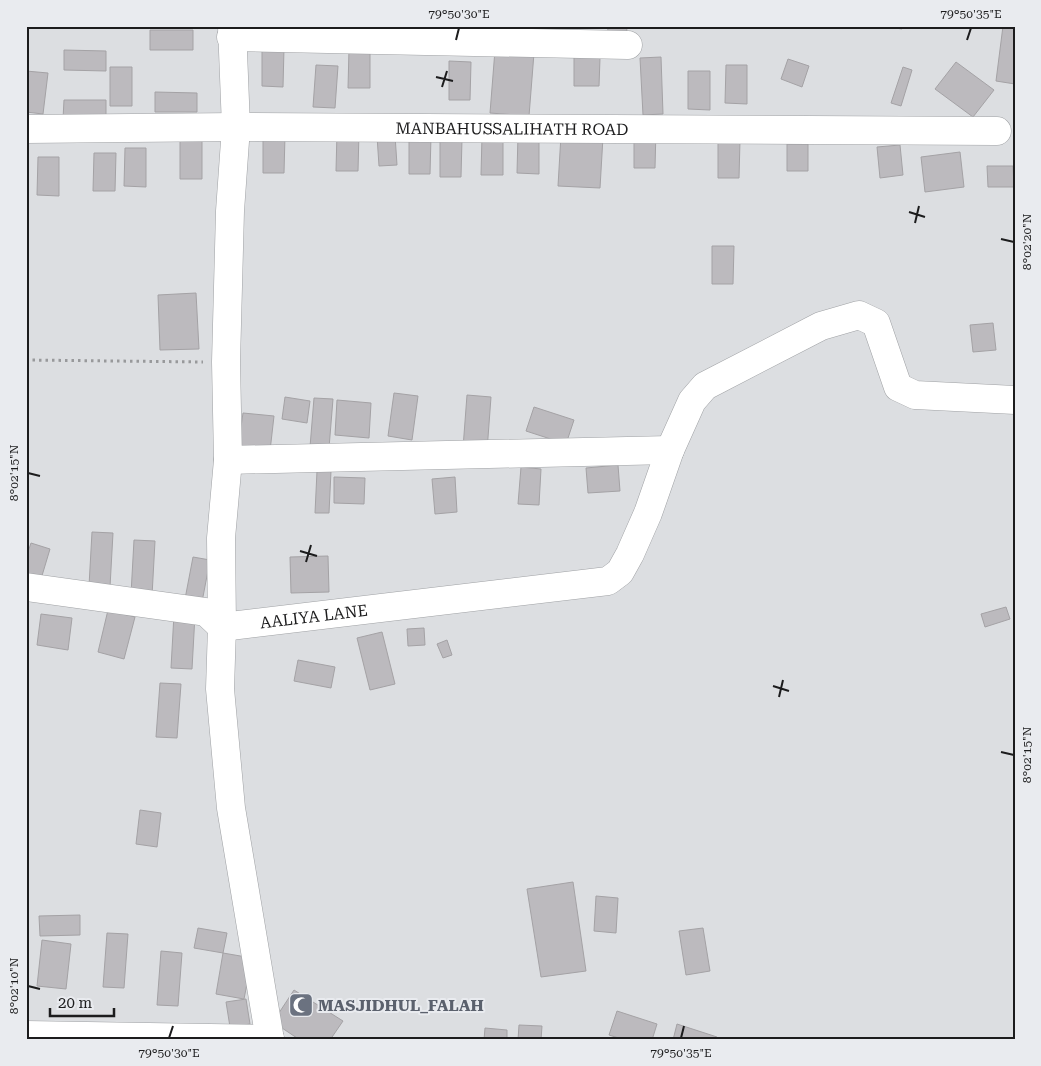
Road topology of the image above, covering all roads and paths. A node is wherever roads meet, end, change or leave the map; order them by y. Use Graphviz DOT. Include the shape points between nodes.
graph roads {
  1 [pos="232,32"];
  2 [pos="628,45"];
  3 [pos="236,127"];
  4 [pos="26,129"];
  5 [pos="998,131"];
  6 [pos="26,360"];
  7 [pos="226,362"];
  8 [pos="1015,400"];
  9 [pos="670,450"];
  10 [pos="228,460"];
  11 [pos="26,587"];
  12 [pos="222,627"];
  13 [pos="26,1035"];
  14 [pos="270,1039"];
  1 -- 2 [label="street"];
  1 -- 3 [label="street"];
  3 -- 4 [label="street, MANBAHUSSALIHATH ROAD"];
  3 -- 5 [label="street, MANBAHUSSALIHATH ROAD"];
  3 -- 7 [label="street"];
  6 -- 7 [label="path"];
  7 -- 10 [label="street"];
  8 -- 9 [label="street" via="915,395 898,387 876,323 859,315 821,326 705,386 692,401"];
  9 -- 10 [label="street"];
  9 -- 12 [label="street, AALIYA LANE" via="630,554 620,572 608,581"];
  10 -- 12 [label="street" via="221,538"];
  11 -- 12 [label="street" via="206,612"];
  12 -- 14 [label="street" via="220,689 231,808"];
  13 -- 14 [label="street"];
}
